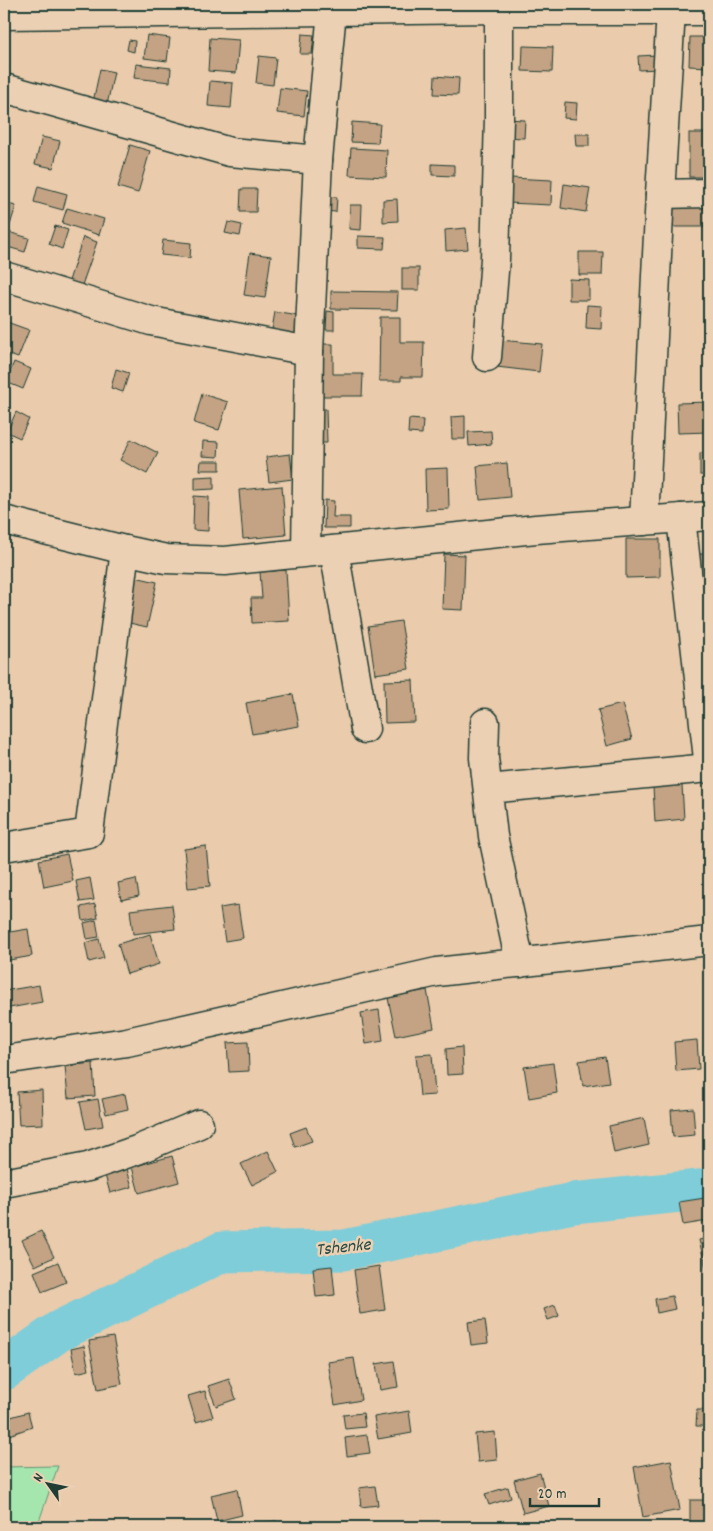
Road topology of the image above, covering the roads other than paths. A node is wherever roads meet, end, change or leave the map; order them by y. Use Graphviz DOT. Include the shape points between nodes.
graph roads {
  1 [pos="470,6"];
  2 [pos="607,7"];
  3 [pos="314,8"];
  4 [pos="60,9"];
  5 [pos="499,10"];
  6 [pos="672,11"];
  7 [pos="709,11"];
  8 [pos="4,15"];
  9 [pos="4,88"];
  10 [pos="318,160"];
  11 [pos="709,193"];
  12 [pos="660,194"];
  13 [pos="4,276"];
  14 [pos="309,352"];
  15 [pos="487,357"];
  16 [pos="709,516"];
  17 [pos="681,518"];
  18 [pos="4,520"];
  19 [pos="644,521"];
  20 [pos="125,550"];
  21 [pos="334,550"];
  22 [pos="306,552"];
  23 [pos="485,724"];
  24 [pos="365,730"];
  25 [pos="709,768"];
  26 [pos="488,788"];
  27 [pos="4,847"];
  28 [pos="709,941"];
  29 [pos="520,963"];
  30 [pos="4,1060"];
  31 [pos="199,1124"];
  32 [pos="4,1183"];
  1 -- 3 [label="street"];
  1 -- 5 [label="street"];
  2 -- 5 [label="street"];
  2 -- 6 [label="street"];
  3 -- 4 [label="street"];
  3 -- 10 [label="street"];
  4 -- 8 [label="street"];
  5 -- 15 [label="street" via="495,249"];
  6 -- 7 [label="street"];
  6 -- 12 [label="street"];
  9 -- 10 [label="street" via="230,152"];
  10 -- 14 [label="street"];
  11 -- 12 [label="street"];
  12 -- 19 [label="street"];
  13 -- 14 [label="street" via="151,322"];
  14 -- 22 [label="street"];
  16 -- 17 [label="street"];
  17 -- 19 [label="street"];
  17 -- 25 [label="street"];
  18 -- 20 [label="street"];
  19 -- 21 [label="street"];
  20 -- 22 [label="street" via="166,559 225,561"];
  20 -- 27 [label="street" via="89,833"];
  21 -- 22 [label="street"];
  21 -- 24 [label="street"];
  23 -- 26 [label="street" via="484,758"];
  25 -- 26 [label="street"];
  26 -- 29 [label="street" via="493,836"];
  28 -- 29 [label="street"];
  29 -- 30 [label="street" via="437,972 127,1042"];
  31 -- 32 [label="street" via="88,1167"];
}
